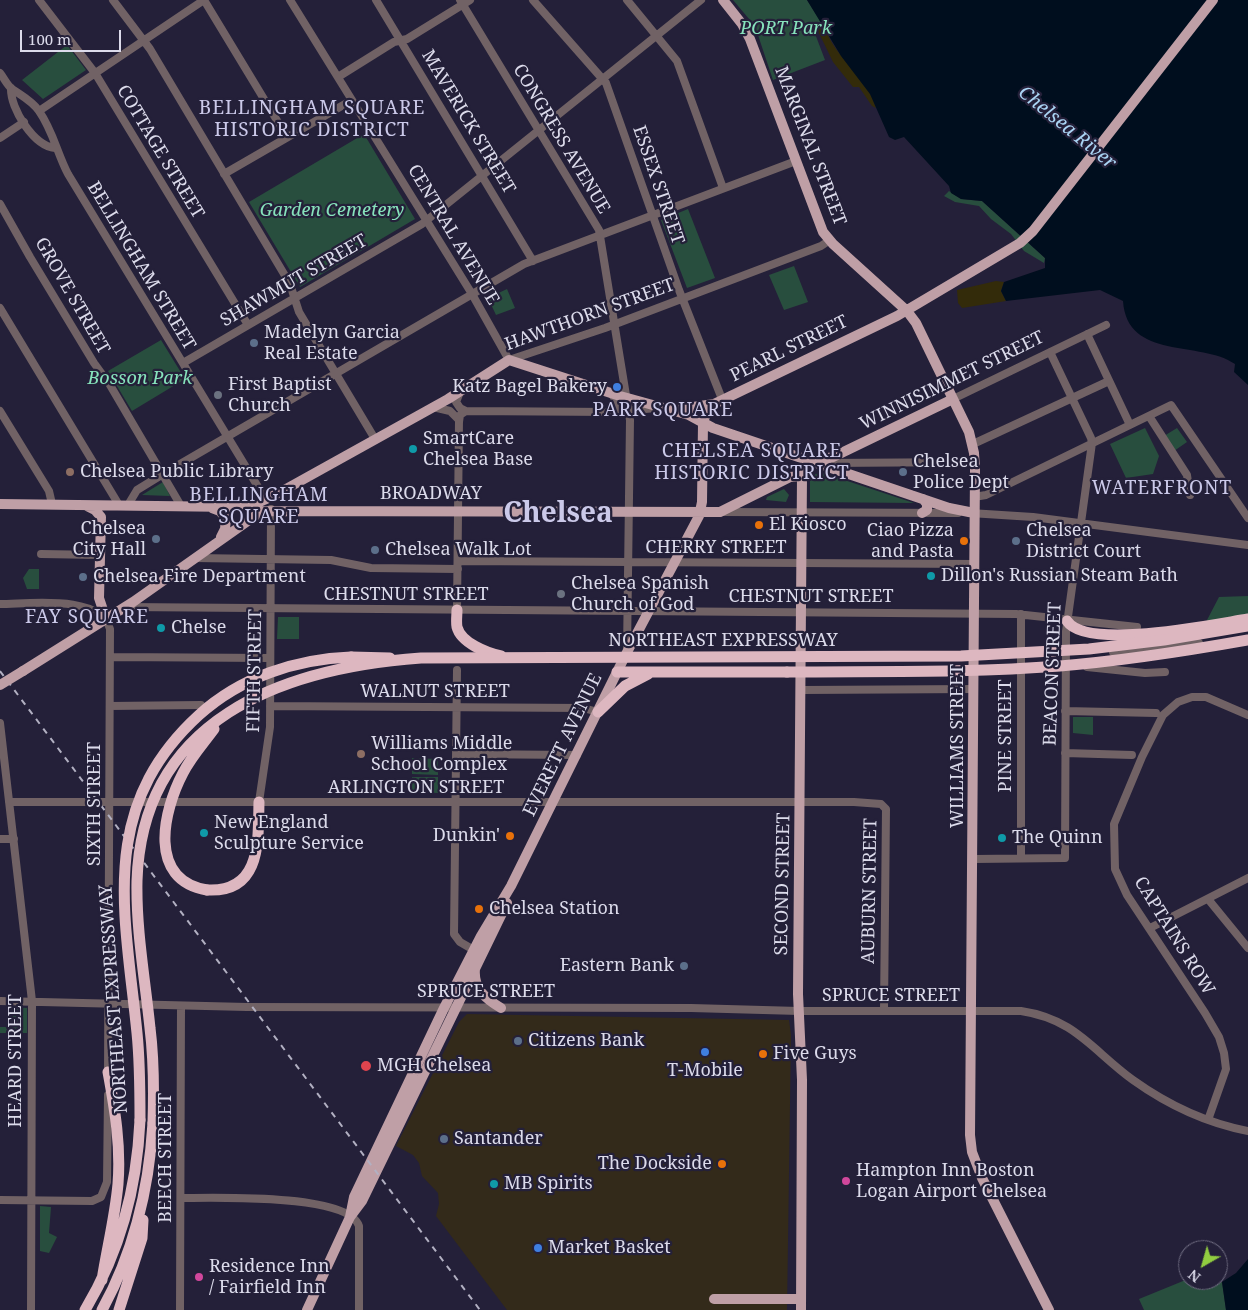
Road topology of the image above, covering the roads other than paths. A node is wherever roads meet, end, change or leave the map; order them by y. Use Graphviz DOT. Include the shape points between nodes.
graph roads {
  1 [pos="39,0"];
  2 [pos="113,0"];
  3 [pos="204,0"];
  4 [pos="290,0"];
  5 [pos="376,0"];
  6 [pos="533,0"];
  7 [pos="627,0"];
  8 [pos="702,0"];
  9 [pos="723,0"];
  10 [pos="1213,0"];
  11 [pos="464,1"];
  12 [pos="656,35"];
  13 [pos="144,40"];
  14 [pos="401,40"];
  15 [pos="95,73"];
  16 [pos="0,74"];
  17 [pos="338,77"];
  18 [pos="602,77"];
  19 [pos="11,88"];
  20 [pos="352,100"];
  21 [pos="39,111"];
  22 [pos="24,122"];
  23 [pos="538,129"];
  24 [pos="287,137"];
  25 [pos="0,138"];
  26 [pos="55,148"];
  27 [pos="796,161"];
  28 [pos="224,174"];
  29 [pos="482,174"];
  30 [pos="723,188"];
  31 [pos="0,204"];
  32 [pos="653,215"];
  33 [pos="426,220"];
  34 [pos="599,236"];
  35 [pos="830,240"];
  36 [pos="533,261"];
  37 [pos="472,294"];
  38 [pos="296,297"];
  39 [pos="683,299"];
  40 [pos="0,308"];
  41 [pos="907,311"];
  42 [pos="248,325"];
  43 [pos="615,325"];
  44 [pos="1106,325"];
  45 [pos="1087,334"];
  46 [pos="1050,352"];
  47 [pos="508,360"];
  48 [pos="183,363"];
  49 [pos="336,373"];
  50 [pos="1109,380"];
  51 [pos="463,389"];
  52 [pos="612,394"];
  53 [pos="1072,398"];
  54 [pos="628,399"];
  55 [pos="952,399"];
  56 [pos="718,402"];
  57 [pos="433,407"];
  58 [pos="663,408"];
  59 [pos="0,410"];
  60 [pos="466,411"];
  61 [pos="629,411"];
  62 [pos="612,412"];
  63 [pos="1149,416"];
  64 [pos="459,422"];
  65 [pos="703,423"];
  66 [pos="1130,425"];
  67 [pos="227,436"];
  68 [pos="375,439"];
  69 [pos="1092,443"];
  70 [pos="973,444"];
  71 [pos="812,462"];
  72 [pos="975,462"];
  73 [pos="163,474"];
  74 [pos="802,476"];
  75 [pos="1190,495"];
  76 [pos="974,497"];
  77 [pos="923,499"];
  78 [pos="0,504"];
  79 [pos="52,504"];
  80 [pos="269,504"];
  81 [pos="82,505"];
  82 [pos="124,505"];
  83 [pos="181,506"];
  84 [pos="205,506"];
  85 [pos="458,510"];
  86 [pos="629,511"];
  87 [pos="701,512"];
  88 [pos="720,512"];
  89 [pos="802,512"];
  90 [pos="922,513"];
  91 [pos="974,513"];
  92 [pos="101,517"];
  93 [pos="1248,518"];
  94 [pos="1081,523"];
  95 [pos="219,540"];
  96 [pos="1248,545"];
  97 [pos="41,554"];
  98 [pos="100,555"];
  99 [pos="193,558"];
  100 [pos="270,559"];
  101 [pos="458,561"];
  102 [pos="628,562"];
  103 [pos="675,562"];
  104 [pos="800,563"];
  105 [pos="974,564"];
  106 [pos="458,570"];
  107 [pos="0,604"];
  108 [pos="124,607"];
  109 [pos="270,609"];
  110 [pos="457,610"];
  111 [pos="628,611"];
  112 [pos="649,611"];
  113 [pos="801,612"];
  114 [pos="974,613"];
  115 [pos="1021,614"];
  116 [pos="106,619"];
  117 [pos="1248,619"];
  118 [pos="1067,621"];
  119 [pos="1248,627"];
  120 [pos="1248,641"];
  121 [pos="627,653"];
  122 [pos="1066,656"];
  123 [pos="111,657"];
  124 [pos="270,658"];
  125 [pos="515,658"];
  126 [pos="1065,666"];
  127 [pos="457,670"];
  128 [pos="617,672"];
  129 [pos="664,672"];
  130 [pos="1165,672"];
  131 [pos="0,685"];
  132 [pos="974,689"];
  133 [pos="802,690"];
  134 [pos="201,705"];
  135 [pos="110,706"];
  136 [pos="270,706"];
  137 [pos="456,707"];
  138 [pos="1065,711"];
  139 [pos="598,712"];
  140 [pos="1156,713"];
  141 [pos="222,716"];
  142 [pos="1248,716"];
  143 [pos="0,723"];
  144 [pos="1065,753"];
  145 [pos="456,754"];
  146 [pos="577,755"];
  147 [pos="1132,755"];
  148 [pos="109,801"];
  149 [pos="10,802"];
  150 [pos="259,802"];
  151 [pos="455,803"];
  152 [pos="554,803"];
  153 [pos="800,803"];
  154 [pos="881,804"];
  155 [pos="0,839"];
  156 [pos="14,839"];
  157 [pos="1022,858"];
  158 [pos="974,859"];
  159 [pos="1248,878"];
  160 [pos="1208,899"];
  161 [pos="1150,928"];
  162 [pos="1248,948"];
  163 [pos="478,952"];
  164 [pos="476,968"];
  165 [pos="0,1001"];
  166 [pos="32,1001"];
  167 [pos="109,1005"];
  168 [pos="181,1006"];
  169 [pos="444,1008"];
  170 [pos="456,1008"];
  171 [pos="501,1008"];
  172 [pos="884,1010"];
  173 [pos="972,1010"];
  174 [pos="800,1011"];
  175 [pos="108,1072"];
  176 [pos="1208,1120"];
  177 [pos="1248,1131"];
  178 [pos="146,1189"];
  179 [pos="181,1198"];
  180 [pos="0,1200"];
  181 [pos="32,1200"];
  182 [pos="350,1217"];
  183 [pos="102,1280"];
  184 [pos="801,1299"];
  185 [pos="714,1300"];
  186 [pos="31,1310"];
  187 [pos="86,1310"];
  188 [pos="102,1310"];
  189 [pos="119,1310"];
  190 [pos="180,1310"];
  191 [pos="307,1310"];
  192 [pos="359,1310"];
  193 [pos="801,1310"];
  194 [pos="1049,1310"];
  1 -- 15 [label="street, COTTAGE STREET"];
  2 -- 13 [label="street"];
  3 -- 13 [label="street"];
  3 -- 24 [label="street"];
  4 -- 17 [label="street, CENTRAL AVENUE"];
  5 -- 14 [label="street, MAVERICK STREET"];
  6 -- 18 [label="street, ESSEX STREET"];
  7 -- 12 [label="street"];
  8 -- 12 [label="street, SHAWMUT STREET"];
  9 -- 27 [label="main road, MARGINAL STREET" via="747,31"];
  10 -- 41 [label="main road, PEARL STREET" via="1030,234 1010,250"];
  11 -- 14 [label="street"];
  11 -- 23 [label="street, CONGRESS AVENUE"];
  12 -- 18 [label="street, SHAWMUT STREET"];
  12 -- 30 [label="street" via="680,67"];
  13 -- 15 [label="street"];
  13 -- 28 [label="street"];
  14 -- 17 [label="street"];
  14 -- 29 [label="street, MAVERICK STREET"];
  15 -- 21 [label="street"];
  15 -- 42 [label="street, COTTAGE STREET"];
  16 -- 19 [label="street, BELLINGHAM STREET"];
  17 -- 20 [label="street, CENTRAL AVENUE"];
  18 -- 23 [label="street, SHAWMUT STREET"];
  18 -- 32 [label="street, ESSEX STREET"];
  19 -- 21 [label="street, BELLINGHAM STREET"];
  19 -- 22 [label="street, BELLINGHAM STREET" via="12,103"];
  20 -- 24 [label="street"];
  20 -- 33 [label="street, CENTRAL AVENUE"];
  21 -- 26 [label="street, BELLINGHAM STREET" via="54,137"];
  22 -- 25 [label="street"];
  22 -- 26 [label="street, BELLINGHAM STREET" via="39,143"];
  23 -- 29 [label="street, SHAWMUT STREET"];
  23 -- 34 [label="street, CONGRESS AVENUE" via="598,228"];
  24 -- 28 [label="street"];
  26 -- 48 [label="street, BELLINGHAM STREET"];
  27 -- 30 [label="street"];
  27 -- 35 [label="main road, MARGINAL STREET" via="818,222"];
  28 -- 38 [label="street"];
  29 -- 33 [label="street, SHAWMUT STREET"];
  29 -- 36 [label="street, MAVERICK STREET"];
  30 -- 32 [label="street"];
  31 -- 73 [label="street, GROVE STREET"];
  32 -- 34 [label="street"];
  32 -- 39 [label="street, ESSEX STREET"];
  33 -- 37 [label="street, CENTRAL AVENUE"];
  33 -- 38 [label="street, SHAWMUT STREET"];
  34 -- 36 [label="street"];
  34 -- 43 [label="street, CONGRESS AVENUE"];
  35 -- 39 [label="street, HAWTHORN STREET"];
  35 -- 41 [label="main road, MARGINAL STREET"];
  36 -- 37 [label="street"];
  37 -- 47 [label="street, CENTRAL AVENUE"];
  37 -- 49 [label="street"];
  38 -- 42 [label="street, SHAWMUT STREET"];
  38 -- 49 [label="street" via="299,312"];
  39 -- 43 [label="street, HAWTHORN STREET"];
  39 -- 56 [label="street, ESSEX STREET"];
  40 -- 82 [label="street"];
  41 -- 55 [label="main road, WILLIAMS STREET" via="922,333"];
  41 -- 56 [label="main road, PEARL STREET"];
  42 -- 48 [label="street, SHAWMUT STREET"];
  43 -- 47 [label="street, HAWTHORN STREET"];
  43 -- 54 [label="street, CONGRESS AVENUE"];
  44 -- 45 [label="street, WINNISIMMET STREET"];
  45 -- 46 [label="street, WINNISIMMET STREET"];
  45 -- 50 [label="street"];
  46 -- 53 [label="street"];
  46 -- 55 [label="street, WINNISIMMET STREET"];
  47 -- 51 [label="main road, HAWTHORN STREET"];
  47 -- 52 [label="main road"];
  48 -- 67 [label="street, BELLINGHAM STREET"];
  49 -- 67 [label="street"];
  49 -- 68 [label="street"];
  50 -- 53 [label="street"];
  50 -- 66 [label="street"];
  51 -- 57 [label="main road, HAWTHORN STREET"];
  51 -- 60 [label="street" via="456,402"];
  52 -- 54 [label="main road"];
  52 -- 62 [label="street" via="617,402"];
  53 -- 69 [label="street"];
  53 -- 70 [label="street"];
  54 -- 58 [label="main road"];
  54 -- 61 [label="street, CONGRESS AVENUE"];
  55 -- 70 [label="main road, WILLIAMS STREET"];
  55 -- 71 [label="main road, WINNISIMMET STREET" via="833,457"];
  56 -- 58 [label="main road, PEARL STREET" via="690,409"];
  56 -- 65 [label="main road" via="706,413"];
  57 -- 64 [label="street" via="450,411"];
  57 -- 68 [label="main road, HAWTHORN STREET"];
  58 -- 61 [label="street, PEARL STREET"];
  58 -- 65 [label="main road"];
  59 -- 79 [label="street" via="49,492"];
  60 -- 62 [label="street, PEARL STREET"];
  60 -- 64 [label="street" via="460,415"];
  61 -- 62 [label="street, PEARL STREET"];
  61 -- 86 [label="street, CONGRESS AVENUE"];
  63 -- 66 [label="street"];
  63 -- 75 [label="street" via="1187,475"];
  63 -- 93 [label="street" via="1171,405"];
  64 -- 85 [label="street"];
  65 -- 71 [label="main road"];
  65 -- 87 [label="main road"];
  66 -- 69 [label="street"];
  67 -- 73 [label="street"];
  67 -- 80 [label="street, BELLINGHAM STREET"];
  68 -- 80 [label="main road, HAWTHORN STREET"];
  69 -- 76 [label="street" via="986,495"];
  69 -- 94 [label="street, BEACON STREET"];
  70 -- 72 [label="main road, WILLIAMS STREET"];
  71 -- 72 [label="street"];
  71 -- 74 [label="main road"];
  71 -- 77 [label="main road"];
  72 -- 76 [label="main road, WILLIAMS STREET"];
  73 -- 82 [label="street" via="137,490"];
  73 -- 83 [label="street, GROVE STREET"];
  74 -- 88 [label="main road" via="790,477"];
  74 -- 89 [label="main road, SECOND STREET"];
  76 -- 91 [label="main road, WILLIAMS STREET"];
  77 -- 90 [label="main road" via="927,510"];
  77 -- 91 [label="main road"];
  78 -- 79 [label="main road, BROADWAY"];
  79 -- 81 [label="main road, BROADWAY"];
  80 -- 84 [label="main road, BROADWAY"];
  80 -- 85 [label="main road, BROADWAY"];
  80 -- 95 [label="main road"];
  80 -- 100 [label="street, FIFTH STREET"];
  81 -- 82 [label="main road, BROADWAY"];
  81 -- 92 [label="main road" via="95,510"];
  82 -- 83 [label="main road, BROADWAY"];
  82 -- 92 [label="main road" via="109,510"];
  83 -- 84 [label="main road, BROADWAY"];
  84 -- 95 [label="main road" via="220,511 226,519 226,529"];
  85 -- 86 [label="main road, BROADWAY"];
  85 -- 101 [label="street"];
  86 -- 87 [label="main road, BROADWAY"];
  86 -- 102 [label="street, CONGRESS AVENUE"];
  87 -- 88 [label="main road, BROADWAY"];
  87 -- 103 [label="main road, EVERETT AVENUE"];
  88 -- 89 [label="street, BROADWAY"];
  89 -- 90 [label="street, BROADWAY"];
  89 -- 104 [label="main road, SECOND STREET"];
  90 -- 91 [label="street, BROADWAY"];
  91 -- 94 [label="street, BROADWAY"];
  91 -- 105 [label="main road, WILLIAMS STREET"];
  92 -- 98 [label="main road"];
  94 -- 96 [label="street, BROADWAY"];
  94 -- 118 [label="street, BEACON STREET"];
  95 -- 99 [label="main road"];
  97 -- 98 [label="street"];
  98 -- 116 [label="main road" via="100,602"];
  99 -- 100 [label="street"];
  99 -- 108 [label="main road"];
  100 -- 106 [label="street" via="331,560 378,568"];
  100 -- 109 [label="street, FIFTH STREET"];
  101 -- 102 [label="street, CHERRY STREET"];
  101 -- 106 [label="street"];
  102 -- 103 [label="street, CHERRY STREET"];
  102 -- 111 [label="street, CONGRESS AVENUE"];
  103 -- 104 [label="street, CHERRY STREET"];
  103 -- 112 [label="main road, EVERETT AVENUE"];
  104 -- 105 [label="street, CHERRY STREET"];
  104 -- 113 [label="main road, SECOND STREET"];
  105 -- 114 [label="main road, WILLIAMS STREET"];
  106 -- 110 [label="street"];
  107 -- 116 [label="street" via="76,604"];
  108 -- 109 [label="street, CHESTNUT STREET"];
  108 -- 116 [label="main road"];
  109 -- 110 [label="street, CHESTNUT STREET"];
  109 -- 124 [label="street, FIFTH STREET"];
  110 -- 111 [label="street, CHESTNUT STREET"];
  110 -- 125 [label="highway" via="458,628 465,638 492,654"];
  111 -- 112 [label="street, CHESTNUT STREET"];
  111 -- 121 [label="street, CONGRESS AVENUE"];
  112 -- 113 [label="street, CHESTNUT STREET"];
  112 -- 121 [label="main road, EVERETT AVENUE"];
  113 -- 114 [label="street, CHESTNUT STREET"];
  113 -- 133 [label="main road, SECOND STREET"];
  114 -- 115 [label="street, CHESTNUT STREET"];
  114 -- 132 [label="main road, WILLIAMS STREET"];
  115 -- 118 [label="street, CHESTNUT STREET"];
  115 -- 157 [label="street, PINE STREET"];
  116 -- 123 [label="street, SIXTH STREET" via="110,629"];
  116 -- 131 [label="main road, bridge"];
  117 -- 118 [label="highway" via="1096,634 1076,629"];
  118 -- 122 [label="street, BEACON STREET"];
  119 -- 125 [label="highway, NORTHEAST EXPRESSWAY, bridge" via="1136,644 1013,655"];
  119 -- 141 [label="highway, NORTHEAST EXPRESSWAY, bridge" via="1139,643 1012,654 885,658 408,659 288,683 260,694"];
  120 -- 122 [label="street"];
  120 -- 129 [label="highway, bridge" via="1062,666 951,671"];
  121 -- 128 [label="main road, EVERETT AVENUE"];
  122 -- 126 [label="street, BEACON STREET"];
  123 -- 124 [label="street"];
  123 -- 135 [label="street, SIXTH STREET"];
  124 -- 136 [label="street, FIFTH STREET"];
  125 -- 183 [label="highway, NORTHEAST EXPRESSWAY, bridge" via="345,658 300,663 257,678 202,712 175,740 155,769 140,797 129,833 123,871 124,922 139,1058 140,1120 136,1163 128,1206"];
  126 -- 130 [label="street"];
  126 -- 138 [label="street, BEACON STREET"];
  127 -- 137 [label="street"];
  128 -- 129 [label="highway"];
  128 -- 139 [label="main road, EVERETT AVENUE"];
  129 -- 139 [label="highway" via="636,679"];
  132 -- 133 [label="street"];
  132 -- 158 [label="main road, WILLIAMS STREET"];
  133 -- 153 [label="main road, SECOND STREET"];
  134 -- 135 [label="street"];
  135 -- 148 [label="street, SIXTH STREET"];
  136 -- 137 [label="street, WALNUT STREET"];
  136 -- 150 [label="street, FIFTH STREET" via="269,741"];
  137 -- 139 [label="street, WALNUT STREET" via="583,708"];
  137 -- 145 [label="street"];
  138 -- 140 [label="street"];
  138 -- 144 [label="street, BEACON STREET"];
  139 -- 146 [label="main road, EVERETT AVENUE"];
  141 -- 150 [label="highway, bridge" via="180,779 169,808 165,852 174,871 188,884 207,890 235,884 253,865 258,847"];
  141 -- 178 [label="highway, NORTHEAST EXPRESSWAY, bridge" via="190,746 168,775 152,809 139,856 138,904 152,1055 153,1123"];
  142 -- 161 [label="street, CAPTAINS ROW" via="1206,697 1178,702 1163,716 1142,756 1114,824 1113,843 1115,868 1127,894"];
  143 -- 149 [label="street, HEARD STREET"];
  144 -- 147 [label="street"];
  144 -- 157 [label="street, BEACON STREET" via="1065,858"];
  145 -- 146 [label="street"];
  145 -- 151 [label="street"];
  146 -- 152 [label="main road, EVERETT AVENUE"];
  148 -- 149 [label="street, ARLINGTON STREET"];
  148 -- 150 [label="street, ARLINGTON STREET"];
  148 -- 167 [label="street, SIXTH STREET"];
  149 -- 156 [label="street, HEARD STREET"];
  150 -- 151 [label="street, ARLINGTON STREET"];
  151 -- 152 [label="street, ARLINGTON STREET"];
  151 -- 163 [label="street" via="454,934 460,942"];
  152 -- 153 [label="street, ARLINGTON STREET"];
  152 -- 163 [label="main road, EVERETT AVENUE"];
  153 -- 154 [label="street, ARLINGTON STREET"];
  153 -- 174 [label="main road, SECOND STREET"];
  154 -- 172 [label="street, AUBURN STREET" via="886,809"];
  155 -- 156 [label="street"];
  156 -- 166 [label="street, HEARD STREET"];
  157 -- 158 [label="street"];
  158 -- 173 [label="main road, WILLIAMS STREET"];
  159 -- 160 [label="street"];
  160 -- 161 [label="street"];
  160 -- 162 [label="street"];
  161 -- 176 [label="street, CAPTAINS ROW" via="1219,1037 1224,1053 1226,1068"];
  163 -- 164 [label="main road, EVERETT AVENUE"];
  163 -- 169 [label="main road, EVERETT AVENUE"];
  164 -- 170 [label="main road, EVERETT AVENUE"];
  164 -- 171 [label="main road" via="476,983 482,993"];
  165 -- 166 [label="street, SPRUCE STREET"];
  166 -- 167 [label="street, SPRUCE STREET"];
  166 -- 181 [label="street, HEARD STREET"];
  167 -- 168 [label="street, SPRUCE STREET"];
  167 -- 175 [label="street, SIXTH STREET"];
  168 -- 169 [label="street, SPRUCE STREET"];
  168 -- 179 [label="street, BEECH STREET"];
  169 -- 170 [label="street, SPRUCE STREET"];
  169 -- 182 [label="main road, EVERETT AVENUE" via="354,1197"];
  170 -- 171 [label="street, SPRUCE STREET"];
  170 -- 182 [label="main road, EVERETT AVENUE" via="362,1201"];
  171 -- 174 [label="street, SPRUCE STREET"];
  172 -- 173 [label="street, SPRUCE STREET"];
  172 -- 174 [label="street, SPRUCE STREET"];
  173 -- 176 [label="street, SPRUCE STREET" via="1021,1011 1059,1021 1146,1089"];
  173 -- 194 [label="main road, WILLIAMS STREET" via="970,1135 974,1158"];
  174 -- 184 [label="main road, SECOND STREET"];
  175 -- 181 [label="street, SIXTH STREET" via="107,1182 101,1197 92,1201"];
  175 -- 183 [label="highway" via="117,1126 118,1171"];
  176 -- 177 [label="street, SPRUCE STREET"];
  178 -- 188 [label="highway, NORTHEAST EXPRESSWAY" via="127,1256"];
  178 -- 189 [label="highway" via="142,1238"];
  179 -- 182 [label="street" via="294,1200 310,1202"];
  179 -- 190 [label="street, BEECH STREET"];
  180 -- 181 [label="street"];
  181 -- 186 [label="street, HEARD STREET"];
  182 -- 191 [label="main road, EVERETT AVENUE"];
  182 -- 192 [label="street" via="360,1226"];
  183 -- 187 [label="highway, NORTHEAST EXPRESSWAY"];
  184 -- 185 [label="main road"];
  184 -- 193 [label="main road, SECOND STREET"];
}
